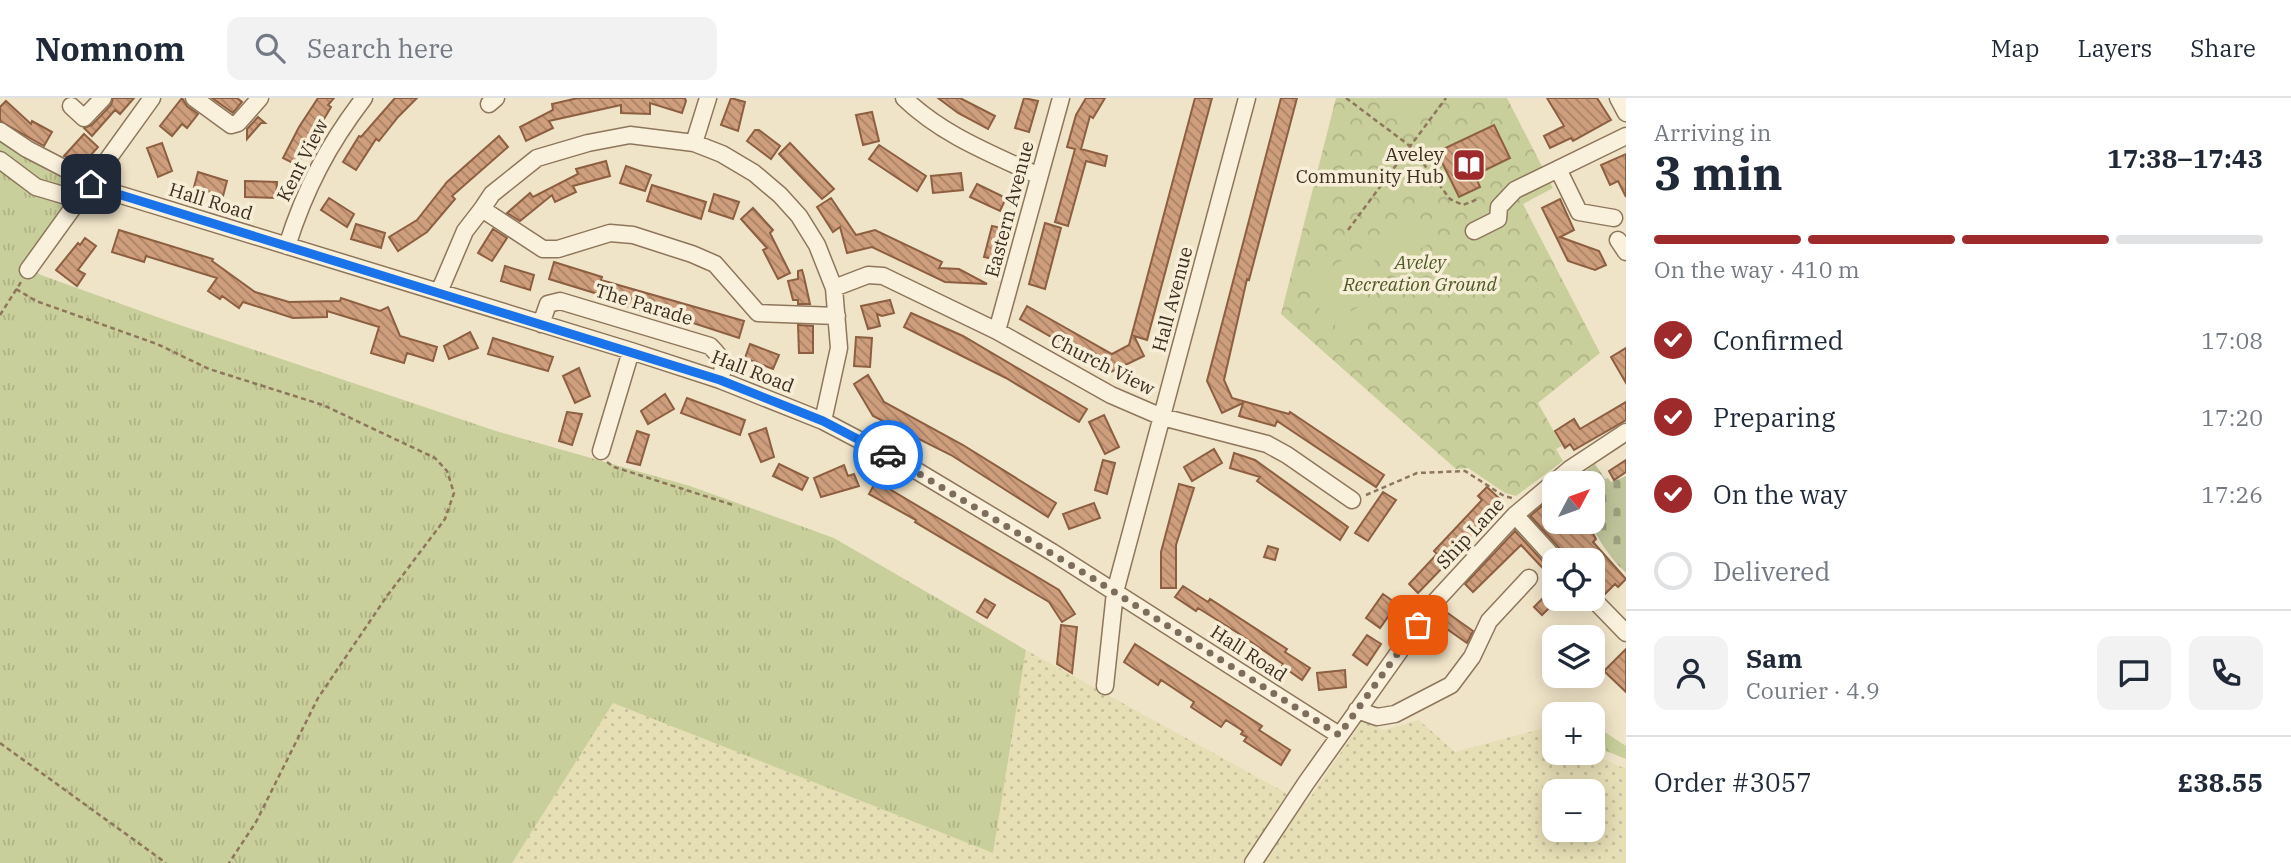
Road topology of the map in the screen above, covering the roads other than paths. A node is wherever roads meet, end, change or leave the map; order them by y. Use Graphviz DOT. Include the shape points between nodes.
graph roads {
  1 [pos="103,98"];
  2 [pos="151,98"];
  3 [pos="194,98"];
  4 [pos="260,98"];
  5 [pos="364,98"];
  6 [pos="708,98"];
  7 [pos="904,98"];
  8 [pos="1061,98"];
  9 [pos="1247,98"];
  10 [pos="1618,98"];
  11 [pos="71,106"];
  12 [pos="1626,113"];
  13 [pos="0,131"];
  14 [pos="1626,136"];
  15 [pos="694,143"];
  16 [pos="0,160"];
  17 [pos="1558,169"];
  18 [pos="1039,176"];
  19 [pos="91,184"];
  20 [pos="80,200"];
  21 [pos="482,209"];
  22 [pos="1614,218"];
  23 [pos="1474,231"];
  24 [pos="287,246"];
  25 [pos="28,270"];
  26 [pos="834,288"];
  27 [pos="439,292"];
  28 [pos="837,316"];
  29 [pos="541,324"];
  30 [pos="997,331"];
  31 [pos="631,351"];
  32 [pos="720,380"];
  33 [pos="1162,417"];
  34 [pos="823,421"];
  35 [pos="1626,432"];
  36 [pos="601,451"];
  37 [pos="1352,500"];
  38 [pos="1515,515"];
  39 [pos="1545,548"];
  40 [pos="1529,578"];
  41 [pos="1115,592"];
  42 [pos="1605,611"];
  43 [pos="1626,633"];
  44 [pos="1105,686"];
  45 [pos="1357,710"];
  46 [pos="1339,735"];
  47 [pos="1253,863"];
  1 -- 11 [label="street" via="85,118"];
  2 -- 19 [label="street"];
  3 -- 4 [label="street" via="231,125"];
  5 -- 24 [label="street, Kent View" via="307,188"];
  6 -- 15 [label="street"];
  7 -- 18 [label="street" via="961,139"];
  8 -- 18 [label="street, Eastern Avenue"];
  9 -- 33 [label="street, Hall Avenue"];
  10 -- 12 [label="street"];
  13 -- 19 [label="street, Hall Road"];
  14 -- 17 [label="street"];
  15 -- 21 [label="street" via="630,135 537,158 492,194"];
  15 -- 26 [label="street" via="754,173 780,195 817,245"];
  16 -- 20 [label="street" via="36,187"];
  17 -- 22 [label="street" via="1579,212"];
  17 -- 23 [label="street" via="1515,190 1499,206 1498,219"];
  18 -- 30 [label="street, Eastern Avenue"];
  19 -- 20 [label="street"];
  19 -- 24 [label="street, Hall Road"];
  20 -- 25 [label="street"];
  21 -- 27 [label="street" via="466,231"];
  21 -- 28 [label="street" via="543,249 610,233 633,235 715,264 758,313"];
  24 -- 27 [label="street, Hall Road"];
  26 -- 28 [label="street"];
  26 -- 30 [label="street, Church View" via="868,275 883,276"];
  27 -- 29 [label="street, Hall Road"];
  28 -- 34 [label="street" via="839,348"];
  29 -- 31 [label="street, Hall Road"];
  29 -- 32 [label="street, The Parade" via="548,304 560,301 710,346 723,360"];
  30 -- 33 [label="street, Church View" via="1082,380"];
  31 -- 32 [label="street, Hall Road"];
  31 -- 36 [label="street"];
  32 -- 34 [label="street, Hall Road"];
  33 -- 37 [label="street, Church View" via="1267,444"];
  33 -- 41 [label="street, Hall Avenue"];
  34 -- 41 [label="street, Hall Road" via="907,465"];
  35 -- 38 [label="street, Ship Lane" via="1570,469"];
  38 -- 39 [label="street"];
  38 -- 45 [label="street, Ship Lane" via="1433,604"];
  40 -- 45 [label="street" via="1489,621 1472,657 1451,685 1395,714 1377,717"];
  41 -- 44 [label="street, Hall Avenue"];
  41 -- 46 [label="street, Hall Road"];
  42 -- 43 [label="street"];
  45 -- 46 [label="street, Ship Lane"];
  46 -- 47 [label="street, Ship Lane"];
}
